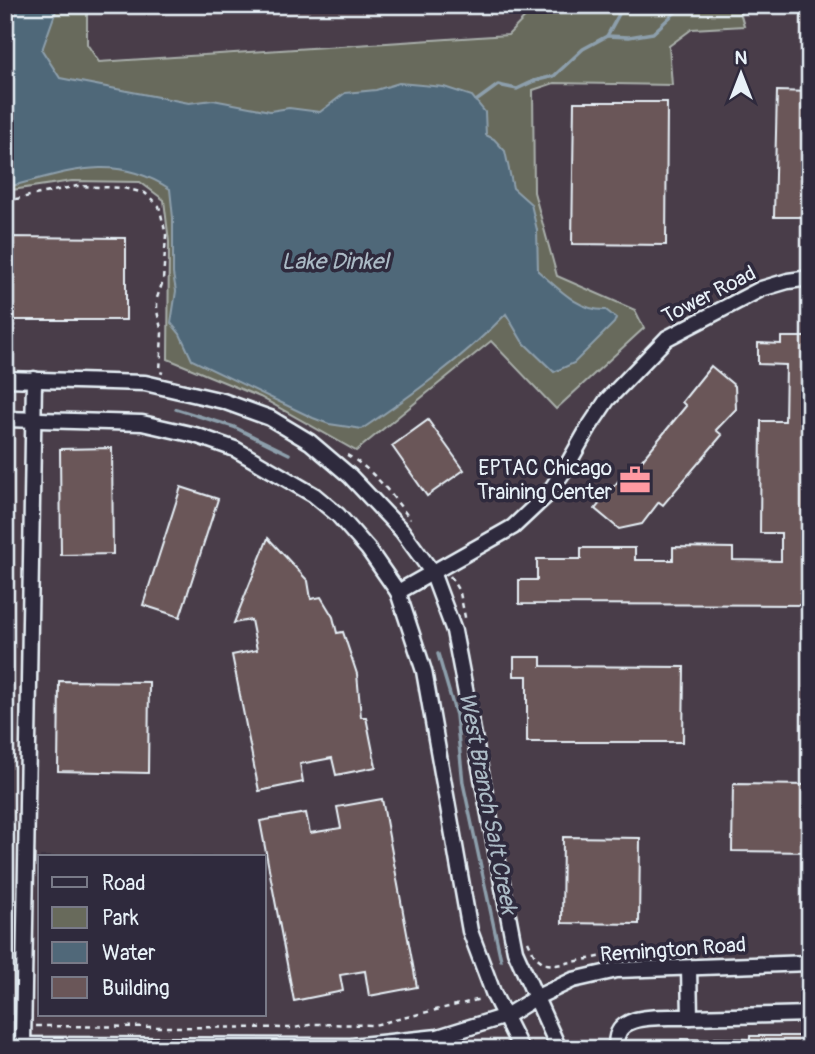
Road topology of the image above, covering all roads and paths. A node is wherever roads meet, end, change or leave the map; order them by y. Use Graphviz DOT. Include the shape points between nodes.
graph roads {
  1 [pos="810,278"];
  2 [pos="5,379"];
  3 [pos="34,379"];
  4 [pos="5,419"];
  5 [pos="33,419"];
  6 [pos="432,572"];
  7 [pos="398,592"];
  8 [pos="810,963"];
  9 [pos="545,964"];
  10 [pos="689,968"];
  11 [pos="525,975"];
  12 [pos="494,995"];
  13 [pos="535,998"];
  14 [pos="810,1014"];
  15 [pos="506,1016"];
  16 [pos="690,1017"];
  17 [pos="23,1026"];
  18 [pos="5,1045"];
  19 [pos="23,1046"];
  20 [pos="265,1047"];
  21 [pos="521,1049"];
  22 [pos="559,1049"];
  23 [pos="617,1049"];
  1 -- 6 [label="street, Tower Road" via="761,289 667,338 607,400 548,494 513,527"];
  2 -- 3 [label="street"];
  3 -- 5 [label="street"];
  3 -- 6 [label="street" via="145,383 223,401 270,418 310,442 350,476 402,531"];
  4 -- 5 [label="street"];
  5 -- 7 [label="street" via="142,423 235,449 314,495 338,516"];
  5 -- 17 [label="street"];
  6 -- 7 [label="street, Tower Road"];
  6 -- 11 [label="street" via="454,631 515,951"];
  7 -- 12 [label="street" via="424,671 470,931"];
  8 -- 10 [label="street, Remington Road"];
  9 -- 11 [label="path"];
  10 -- 13 [label="street, Remington Road" via="617,970 573,980"];
  10 -- 16 [label="street"];
  11 -- 13 [label="street"];
  12 -- 15 [label="street"];
  12 -- 17 [label="path" via="374,1025"];
  13 -- 15 [label="street, Remington Road"];
  13 -- 22 [label="street"];
  14 -- 16 [label="street"];
  15 -- 20 [label="street, Remington Road" via="438,1037 351,1046"];
  15 -- 21 [label="street"];
  16 -- 23 [label="street" via="634,1019 620,1028 615,1038"];
  17 -- 19 [label="street"];
  18 -- 19 [label="street, Remington Road"];
  19 -- 20 [label="street, Remington Road"];
}
